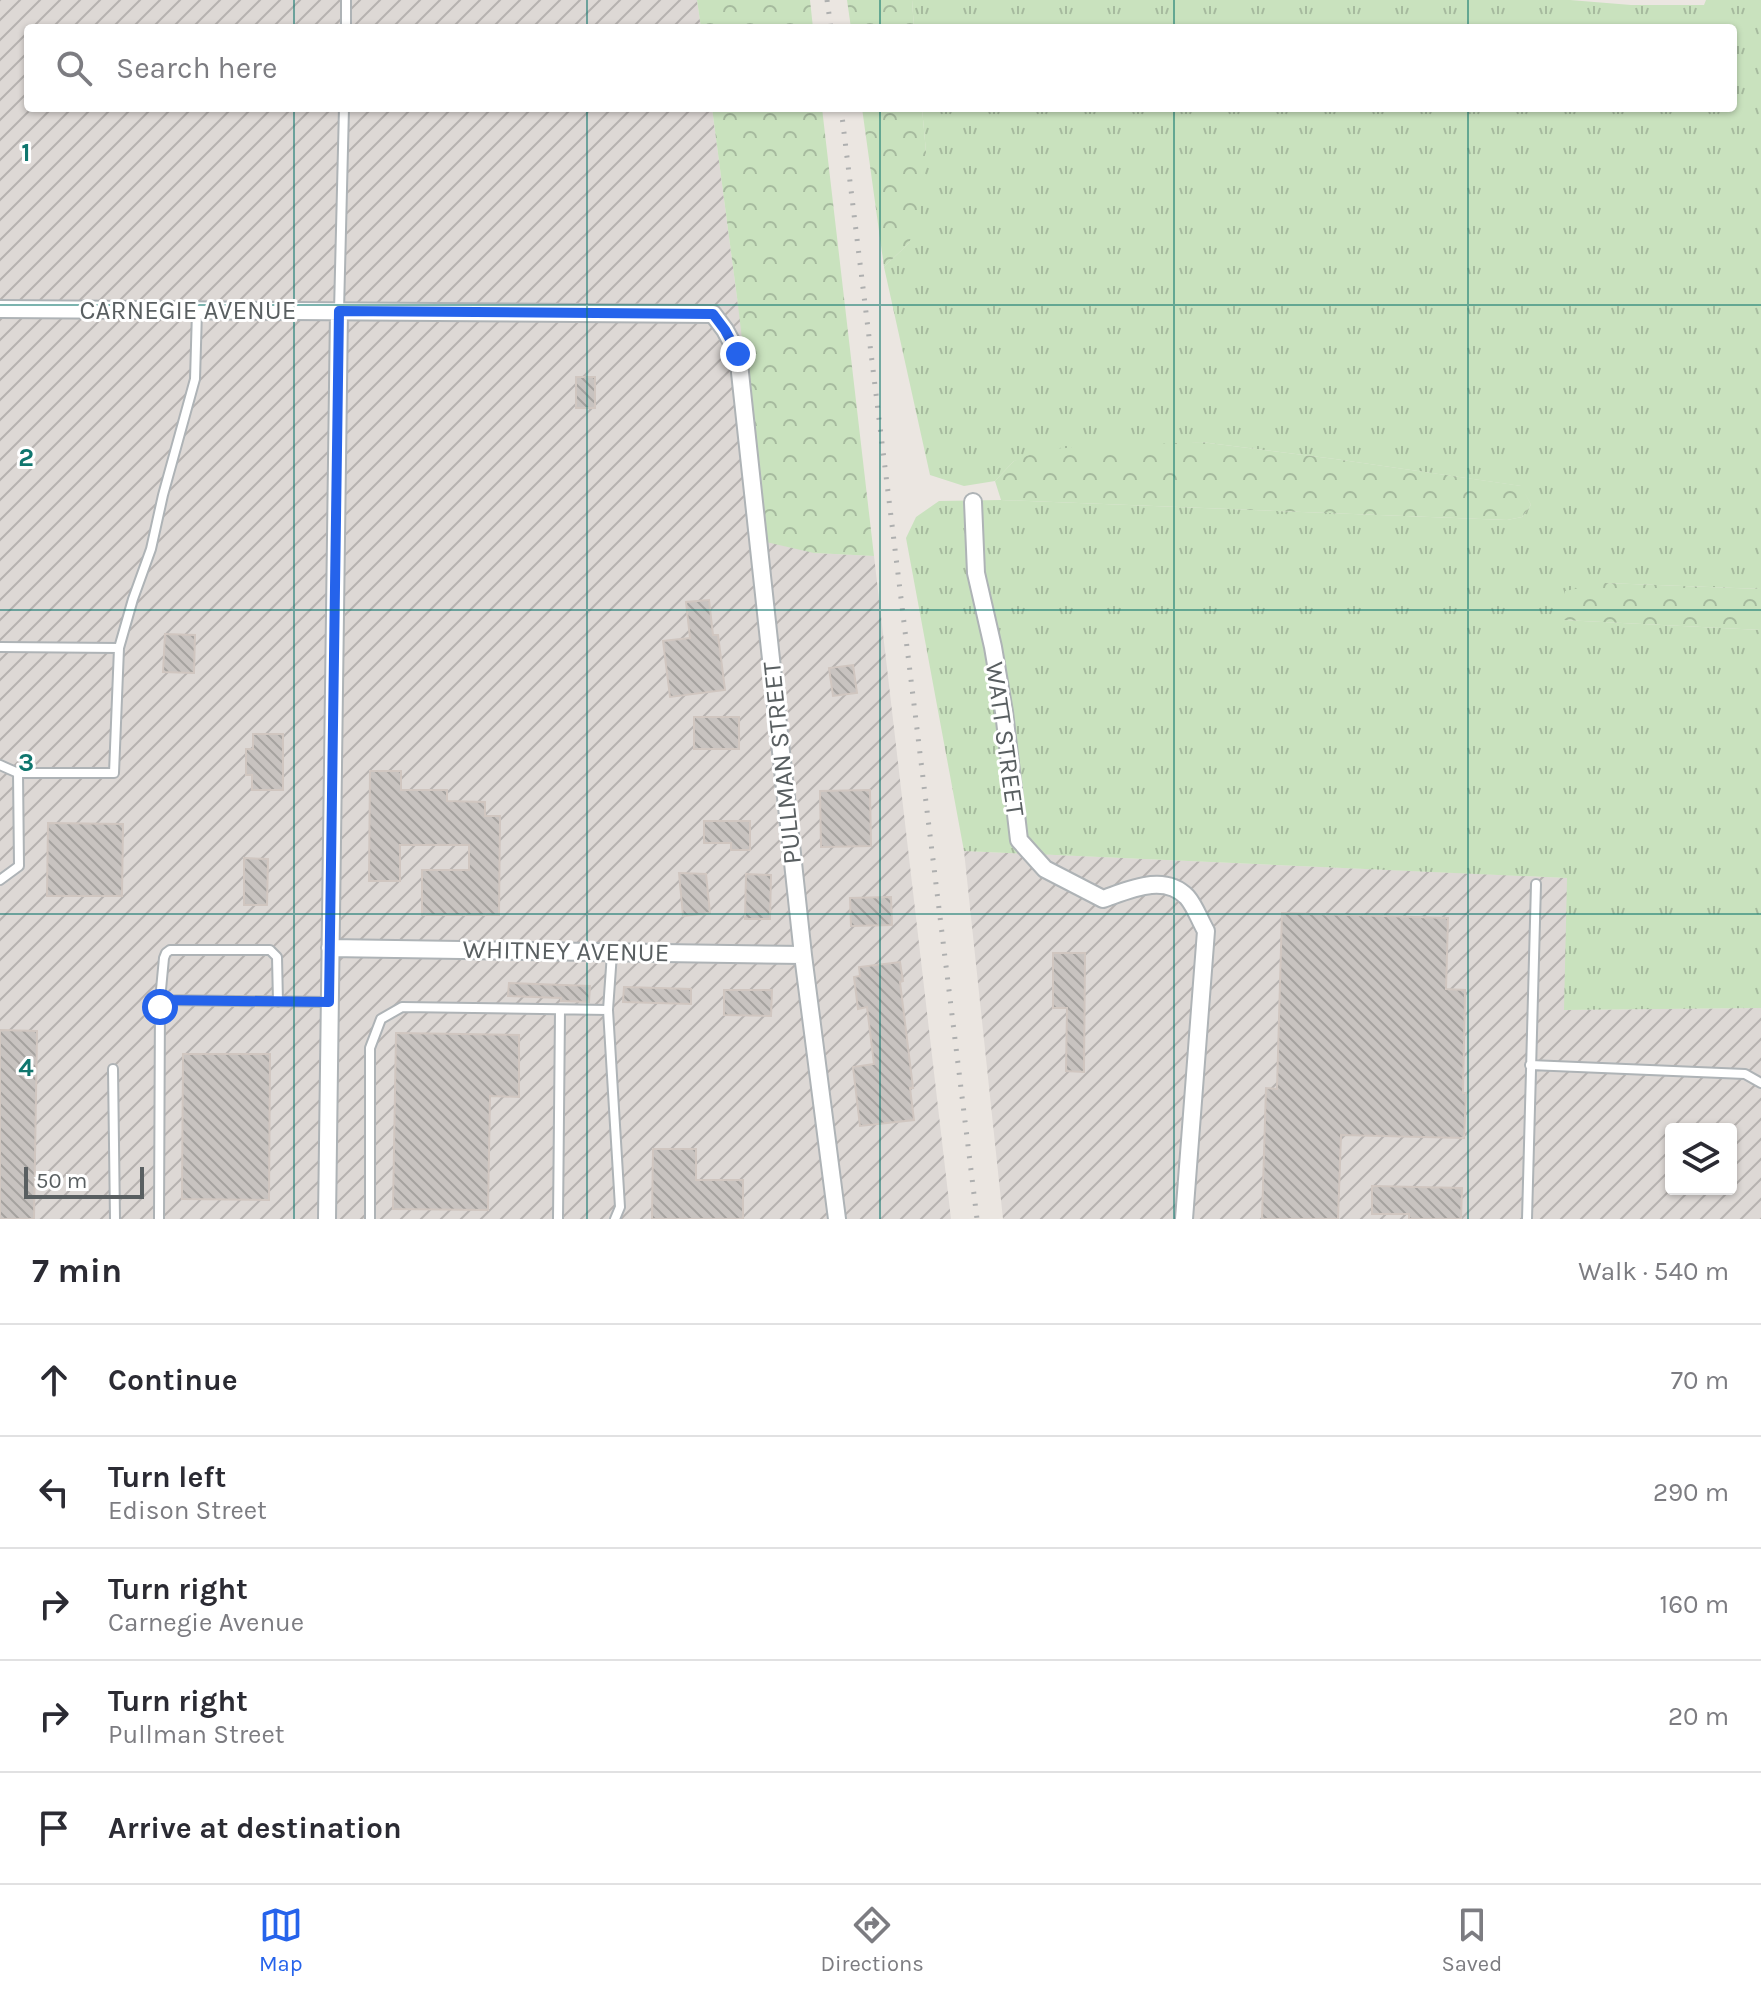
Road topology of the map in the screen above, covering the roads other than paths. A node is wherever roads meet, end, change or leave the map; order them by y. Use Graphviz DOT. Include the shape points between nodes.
graph roads {
  1 [pos="346,0"];
  2 [pos="346,24"];
  3 [pos="344,112"];
  4 [pos="0,309"];
  5 [pos="197,310"];
  6 [pos="339,311"];
  7 [pos="713,314"];
  8 [pos="973,502"];
  9 [pos="0,647"];
  10 [pos="119,648"];
  11 [pos="0,765"];
  12 [pos="18,773"];
  13 [pos="0,880"];
  14 [pos="1536,884"];
  15 [pos="330,948"];
  16 [pos="612,952"];
  17 [pos="803,955"];
  18 [pos="160,1000"];
  19 [pos="278,1002"];
  20 [pos="329,1002"];
  21 [pos="608,1010"];
  22 [pos="560,1011"];
  23 [pos="1530,1065"];
  24 [pos="113,1069"];
  25 [pos="1761,1083"];
  26 [pos="115,1219"];
  27 [pos="159,1219"];
  28 [pos="327,1219"];
  29 [pos="370,1219"];
  30 [pos="558,1219"];
  31 [pos="615,1219"];
  32 [pos="837,1219"];
  33 [pos="1184,1219"];
  34 [pos="1527,1219"];
  1 -- 2 [label="lane"];
  3 -- 6 [label="lane"];
  4 -- 5 [label="street, CARNEGIE AVENUE"];
  5 -- 6 [label="street, CARNEGIE AVENUE"];
  5 -- 10 [label="lane" via="195,379"];
  6 -- 7 [label="street, CARNEGIE AVENUE"];
  6 -- 15 [label="street"];
  7 -- 17 [label="street, PULLMAN STREET" via="738,354"];
  8 -- 33 [label="street, WATT STREET" via="976,573 1004,712 1019,840 1045,869 1103,899 1144,885 1168,885 1187,897 1206,931"];
  9 -- 10 [label="lane"];
  10 -- 12 [label="lane" via="114,773"];
  11 -- 12 [label="lane"];
  12 -- 13 [label="lane" via="19,866"];
  14 -- 23 [label="lane"];
  15 -- 16 [label="street, WHITNEY AVENUE"];
  15 -- 20 [label="street"];
  16 -- 17 [label="street, WHITNEY AVENUE"];
  16 -- 21 [label="lane"];
  17 -- 32 [label="street, PULLMAN STREET"];
  18 -- 19 [label="lane"];
  18 -- 19 [label="lane" via="164,958 170,950 270,950 277,957"];
  18 -- 27 [label="lane"];
  19 -- 20 [label="lane"];
  20 -- 28 [label="street"];
  21 -- 22 [label="lane"];
  21 -- 31 [label="lane" via="620,1207"];
  22 -- 29 [label="lane" via="402,1007 381,1019 370,1048"];
  22 -- 30 [label="lane"];
  23 -- 25 [label="lane" via="1745,1074"];
  23 -- 34 [label="lane"];
  24 -- 26 [label="lane"];
}
